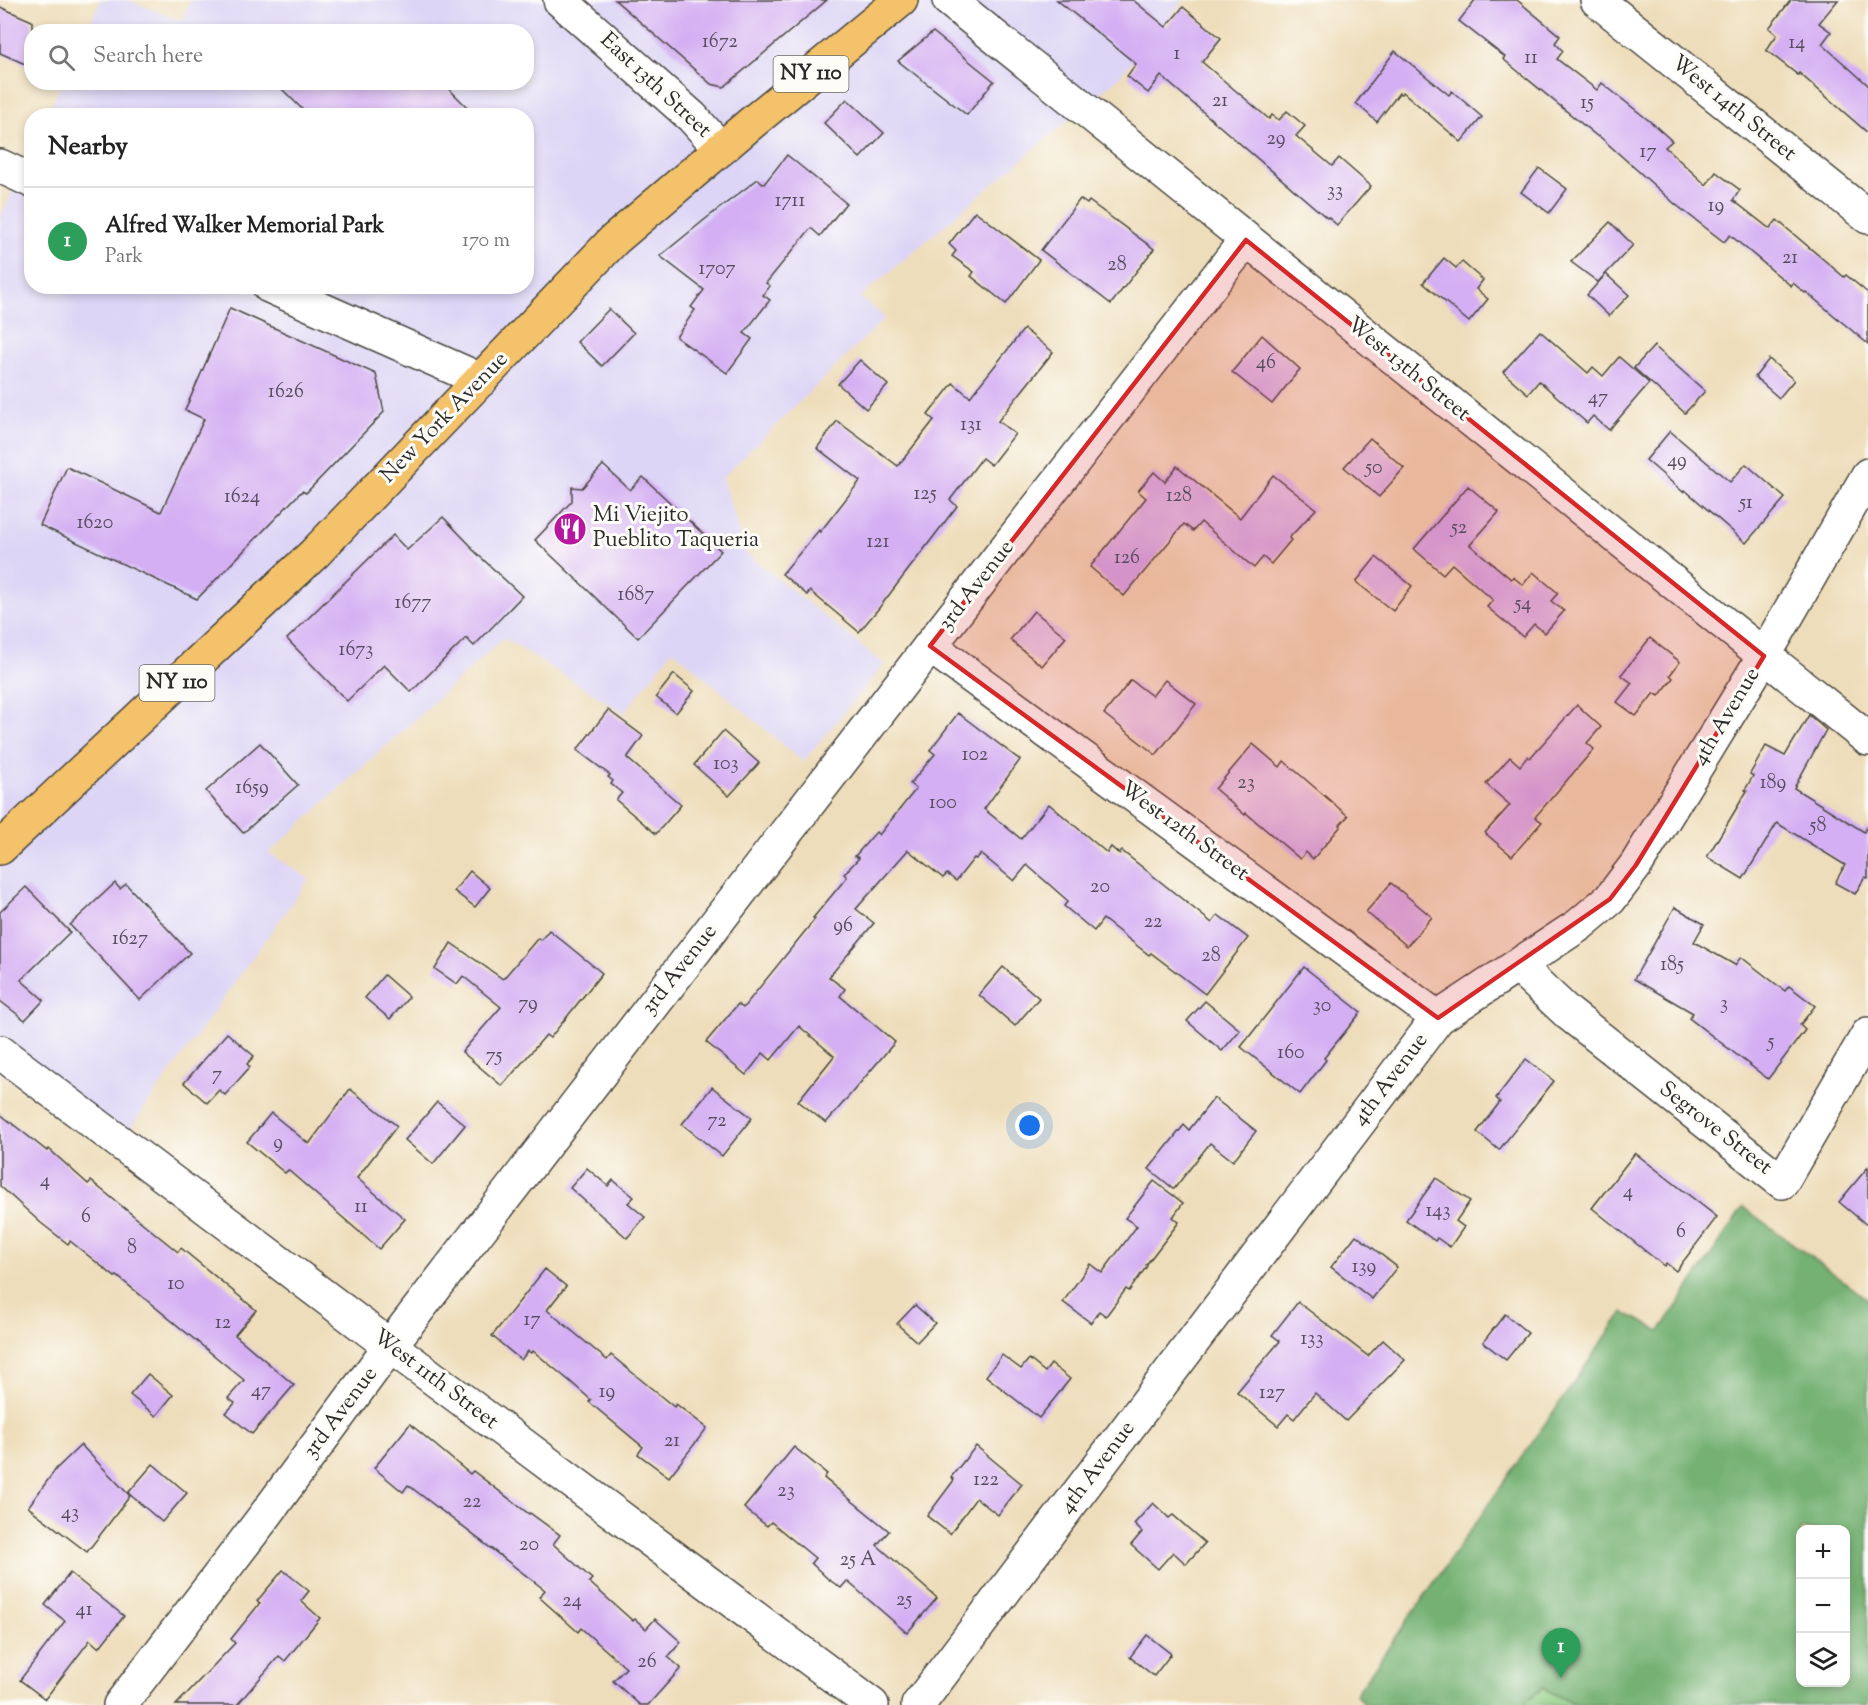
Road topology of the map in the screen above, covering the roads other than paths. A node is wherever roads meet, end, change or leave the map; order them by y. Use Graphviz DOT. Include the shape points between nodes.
graph roads {
  1 [pos="560,0"];
  2 [pos="901,0"];
  3 [pos="949,0"];
  4 [pos="1598,0"];
  5 [pos="722,149"];
  6 [pos="0,166"];
  7 [pos="24,177"];
  8 [pos="1868,217"];
  9 [pos="1246,240"];
  10 [pos="287,294"];
  11 [pos="482,380"];
  12 [pos="1868,475"];
  13 [pos="930,646"];
  14 [pos="1764,656"];
  15 [pos="1868,739"];
  16 [pos="0,848"];
  17 [pos="1518,966"];
  18 [pos="1438,1018"];
  19 [pos="1868,1034"];
  20 [pos="5,1067"];
  21 [pos="390,1346"];
  22 [pos="120,1705"];
  23 [pos="872,1705"];
  24 [pos="918,1705"];
  1 -- 5 [label="street, East 13th Street" via="692,117"];
  2 -- 5 [label="main road, New York Avenue / NY 110"];
  3 -- 9 [label="street, West 13th Street"];
  4 -- 8 [label="street, West 14th Street"];
  5 -- 11 [label="main road, New York Avenue / NY 110" via="614,240"];
  6 -- 7 [label="street"];
  9 -- 13 [label="street, 3rd Avenue"];
  9 -- 14 [label="street, West 13th Street"];
  10 -- 11 [label="street"];
  11 -- 16 [label="main road, New York Avenue / NY 110" via="314,554"];
  12 -- 14 [label="street, 4th Avenue"];
  13 -- 18 [label="street, West 12th Street"];
  13 -- 21 [label="street, 3rd Avenue"];
  14 -- 15 [label="street, West 13th Street"];
  14 -- 17 [label="street, 4th Avenue" via="1636,866 1610,899"];
  17 -- 18 [label="street, 4th Avenue"];
  17 -- 19 [label="street, Segrove Street" via="1568,1013 1782,1182"];
  18 -- 24 [label="street, 4th Avenue"];
  20 -- 21 [label="street, West 11th Street"];
  21 -- 22 [label="street, 3rd Avenue"];
  21 -- 23 [label="street, West 11th Street"];
}
